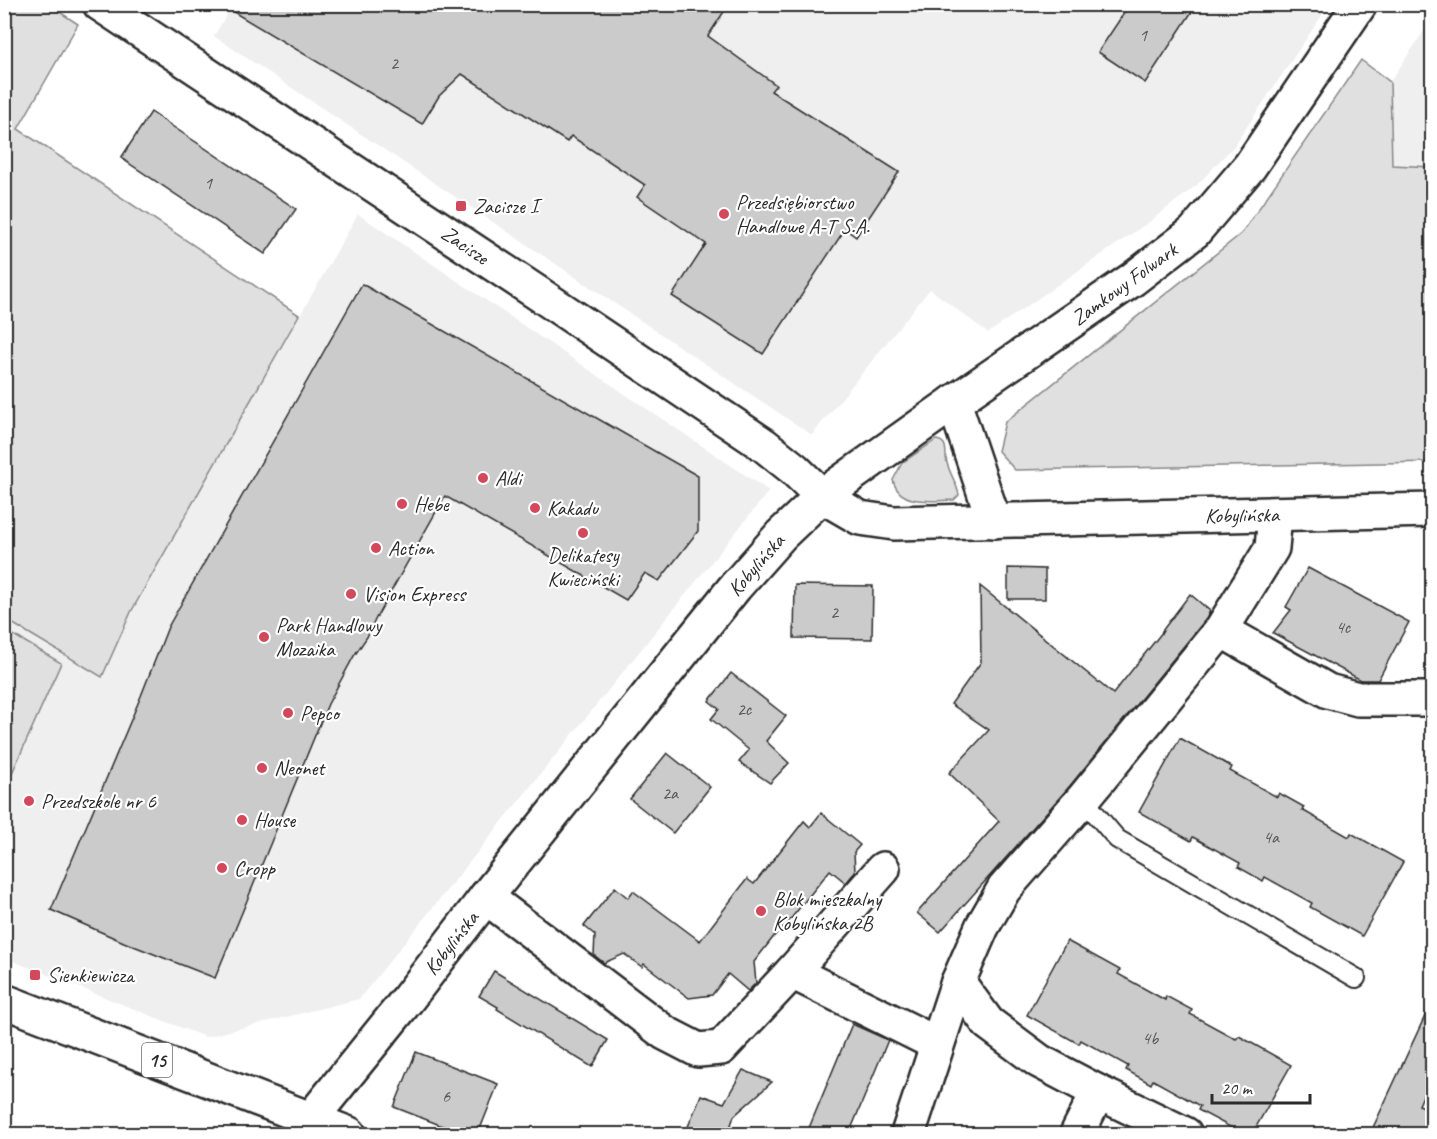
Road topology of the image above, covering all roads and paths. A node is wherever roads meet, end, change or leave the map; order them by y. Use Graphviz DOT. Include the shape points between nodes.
graph roads {
  1 [pos="100,4"];
  2 [pos="1360,4"];
  3 [pos="954,402"];
  4 [pos="822,496"];
  5 [pos="1432,510"];
  6 [pos="1275,514"];
  7 [pos="994,521"];
  8 [pos="1221,630"];
  9 [pos="1432,699"];
  10 [pos="1083,799"];
  11 [pos="884,868"];
  12 [pos="486,897"];
  13 [pos="792,972"];
  14 [pos="1356,978"];
  15 [pos="958,982"];
  16 [pos="4,1001"];
  17 [pos="937,1044"];
  18 [pos="1098,1092"];
  19 [pos="304,1127"];
  20 [pos="349,1134"];
  21 [pos="908,1134"];
  22 [pos="1077,1134"];
  23 [pos="1185,1134"];
  1 -- 4 [label="street, Zacisze" via="764,445"];
  2 -- 3 [label="street, Zamkowy Folwark" via="1250,166 1194,232 1133,279"];
  3 -- 4 [label="street, Zamkowy Folwark"];
  3 -- 7 [label="street"];
  4 -- 7 [label="street, Kobylińska" via="860,518 894,524"];
  4 -- 12 [label="street, Kobylińska" via="735,587"];
  5 -- 6 [label="street, Kobylińska"];
  6 -- 7 [label="street, Kobylińska"];
  6 -- 8 [label="street" via="1272,548"];
  8 -- 9 [label="street" via="1328,691 1358,699"];
  8 -- 10 [label="street"];
  10 -- 14 [label="lane" via="1117,839"];
  10 -- 15 [label="street" via="1004,889"];
  11 -- 13 [label="street"];
  12 -- 13 [label="street" via="665,1033 698,1050 721,1048"];
  12 -- 19 [label="street, Kobylińska"];
  13 -- 17 [label="street"];
  15 -- 17 [label="street"];
  15 -- 18 [label="street" via="988,1023 1039,1060"];
  16 -- 19 [label="street, 15"];
  17 -- 21 [label="street"];
  18 -- 22 [label="street"];
  18 -- 23 [label="street"];
  19 -- 20 [label="street, 15"];
}
